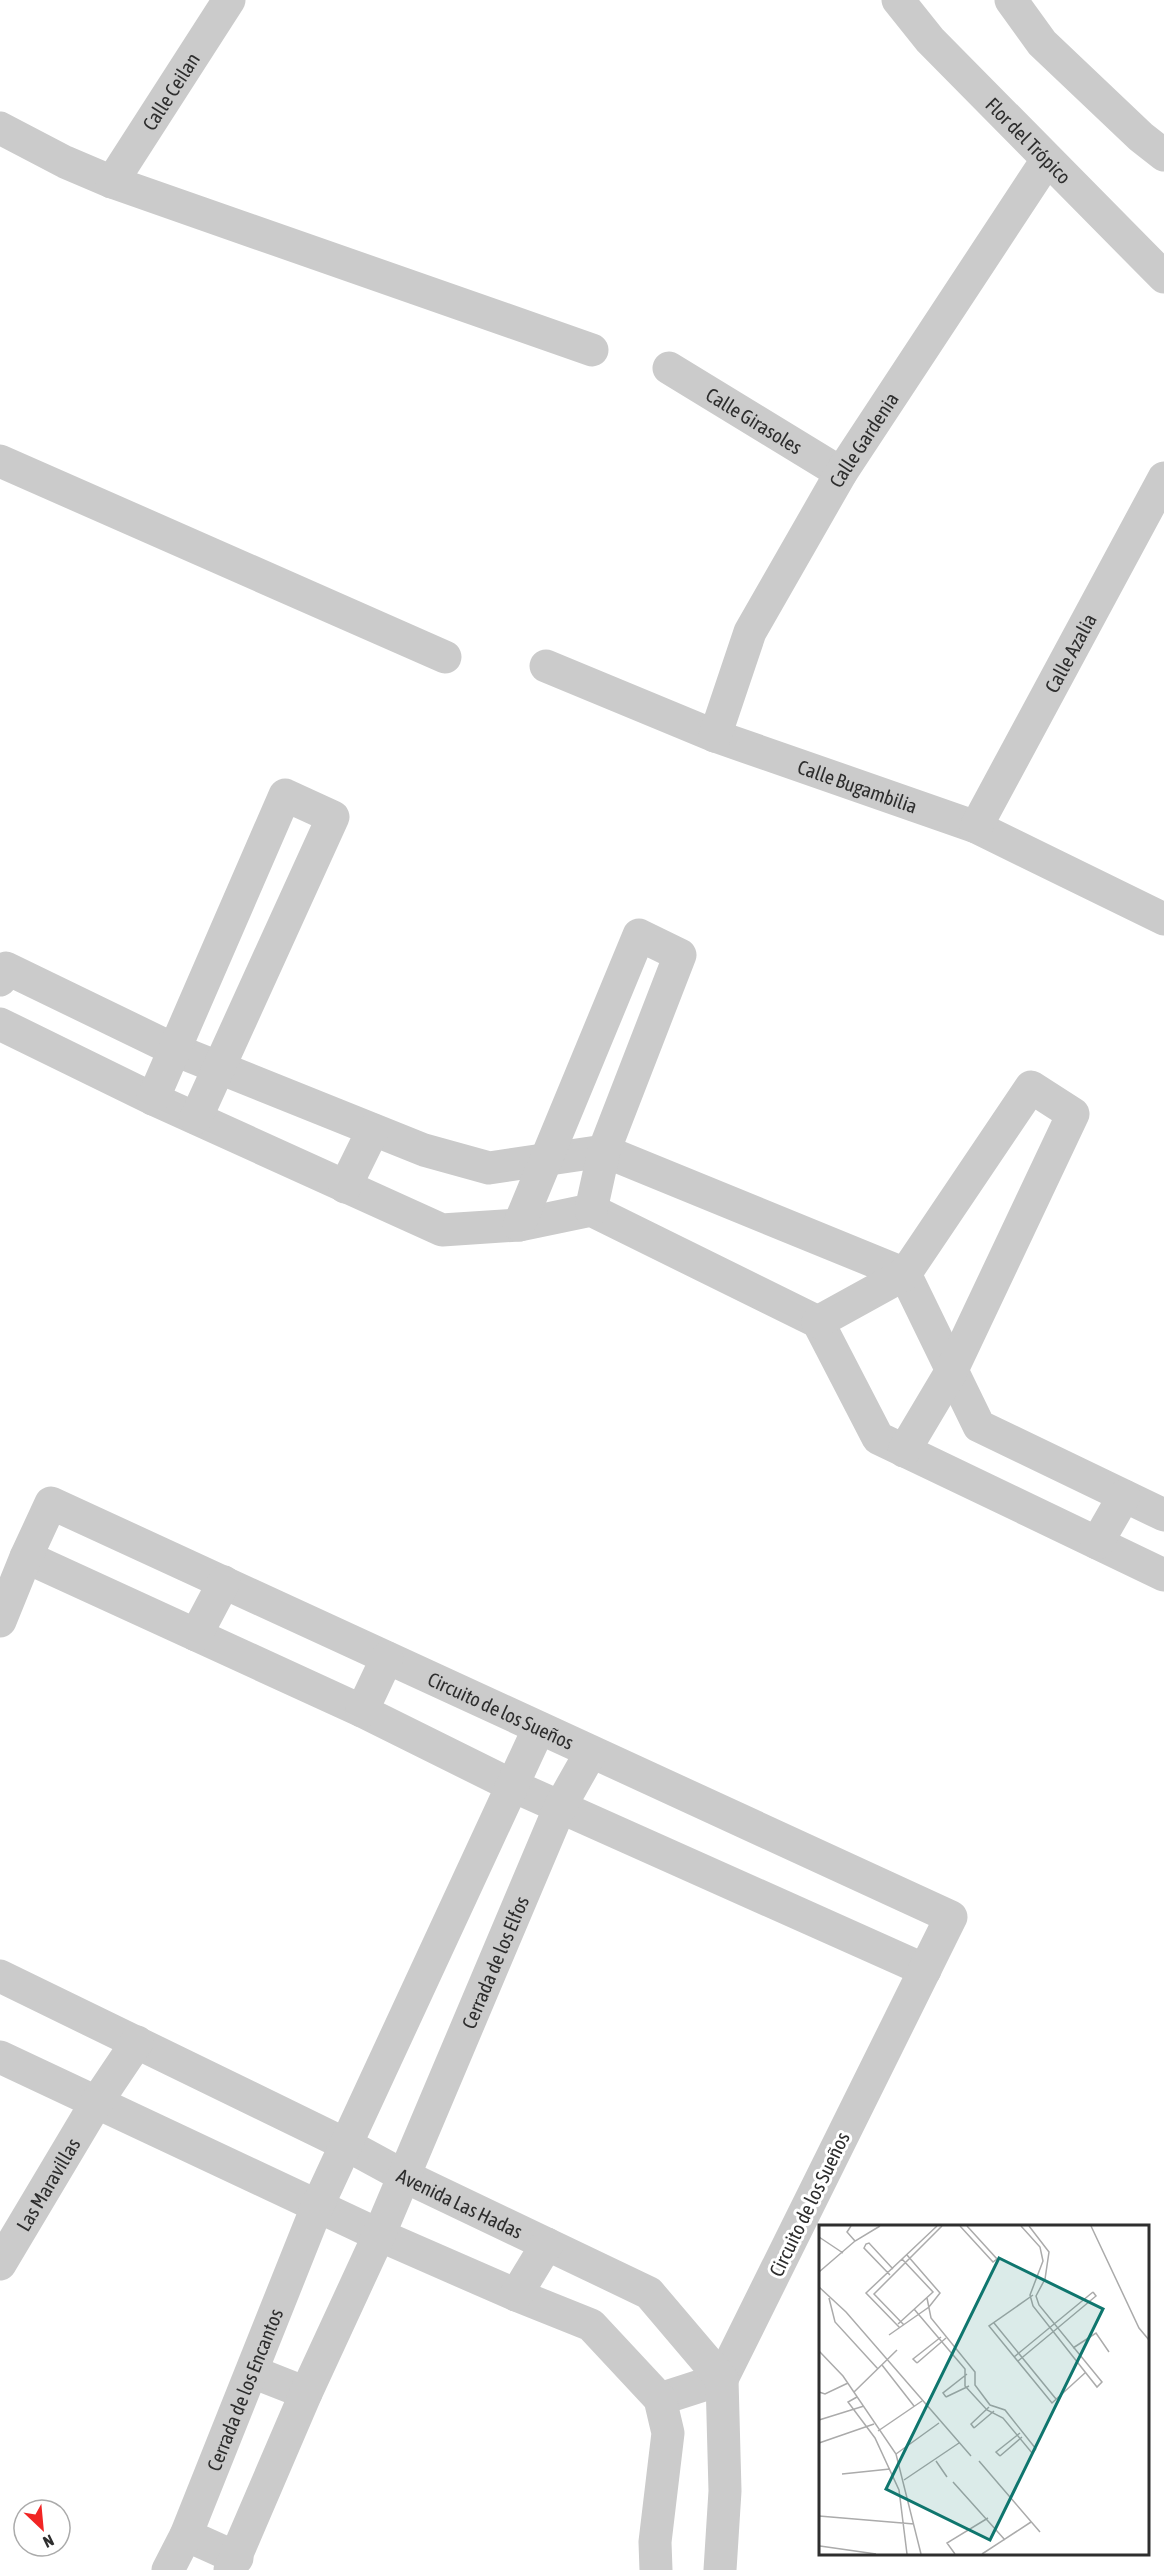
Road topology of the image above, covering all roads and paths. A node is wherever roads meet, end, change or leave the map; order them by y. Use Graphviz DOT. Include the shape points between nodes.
graph roads {
  1 [pos="229,0"];
  2 [pos="898,0"];
  3 [pos="1011,0"];
  4 [pos="0,128"];
  5 [pos="1164,155"];
  6 [pos="1047,160"];
  7 [pos="112,182"];
  8 [pos="1164,277"];
  9 [pos="592,350"];
  10 [pos="669,368"];
  11 [pos="0,461"];
  12 [pos="841,473"];
  13 [pos="1164,478"];
  14 [pos="445,657"];
  15 [pos="546,666"];
  16 [pos="715,736"];
  17 [pos="976,827"];
  18 [pos="246,885"];
  19 [pos="293,904"];
  20 [pos="1164,919"];
  21 [pos="0,980"];
  22 [pos="0,1024"];
  23 [pos="175,1050"];
  24 [pos="218,1067"];
  25 [pos="153,1099"];
  26 [pos="196,1118"];
  27 [pos="373,1130"];
  28 [pos="604,1151"];
  29 [pos="544,1160"];
  30 [pos="345,1186"];
  31 [pos="591,1210"];
  32 [pos="519,1225"];
  33 [pos="905,1274"];
  34 [pos="818,1322"];
  35 [pos="951,1372"];
  36 [pos="904,1451"];
  37 [pos="1124,1496"];
  38 [pos="1164,1515"];
  39 [pos="1098,1543"];
  40 [pos="26,1557"];
  41 [pos="1164,1575"];
  42 [pos="224,1582"];
  43 [pos="0,1622"];
  44 [pos="196,1635"];
  45 [pos="387,1658"];
  46 [pos="362,1711"];
  47 [pos="539,1728"];
  48 [pos="591,1752"];
  49 [pos="511,1785"];
  50 [pos="560,1807"];
  51 [pos="925,1970"];
  52 [pos="0,1976"];
  53 [pos="137,2042"];
  54 [pos="0,2057"];
  55 [pos="96,2103"];
  56 [pos="345,2144"];
  57 [pos="402,2175"];
  58 [pos="317,2206"];
  59 [pos="379,2235"];
  60 [pos="547,2244"];
  61 [pos="0,2264"];
  62 [pos="516,2295"];
  63 [pos="253,2372"];
  64 [pos="722,2379"];
  65 [pos="306,2393"];
  66 [pos="660,2400"];
  67 [pos="186,2535"];
  68 [pos="233,2564"];
  69 [pos="168,2570"];
  70 [pos="656,2570"];
  71 [pos="720,2570"];
  1 -- 7 [label="street, Calle Ceilan"];
  2 -- 6 [label="street, Flor del Trópico" via="930,40"];
  3 -- 5 [label="street" via="1042,43"];
  4 -- 7 [label="street"];
  6 -- 8 [label="street, Flor del Trópico"];
  6 -- 12 [label="street, Calle Gardenia"];
  7 -- 9 [label="street"];
  10 -- 12 [label="street, Calle Girasoles"];
  11 -- 14 [label="street"];
  12 -- 16 [label="street, Calle Gardenia" via="750,632"];
  13 -- 17 [label="street, Calle Azalia"];
  15 -- 16 [label="street, Calle Bugambilia"];
  16 -- 17 [label="street, Calle Bugambilia"];
  17 -- 20 [label="street, Calle Bugambilia"];
  18 -- 19 [label="street"];
  18 -- 19 [label="street" via="285,795 333,817"];
  18 -- 23 [label="street"];
  19 -- 24 [label="street"];
  21 -- 23 [label="street" via="6,968"];
  22 -- 25 [label="street"];
  23 -- 24 [label="street"];
  23 -- 25 [label="street"];
  24 -- 26 [label="street"];
  24 -- 27 [label="street"];
  25 -- 26 [label="street"];
  26 -- 30 [label="street"];
  27 -- 29 [label="street" via="424,1150 489,1168"];
  27 -- 30 [label="street"];
  28 -- 29 [label="street"];
  28 -- 29 [label="street" via="680,955 639,935"];
  28 -- 31 [label="street"];
  28 -- 33 [label="street"];
  29 -- 32 [label="street"];
  30 -- 32 [label="street" via="442,1230"];
  31 -- 32 [label="street"];
  31 -- 34 [label="street"];
  33 -- 34 [label="street"];
  33 -- 35 [label="street"];
  33 -- 35 [label="street" via="1031,1087 1073,1114"];
  34 -- 36 [label="street" via="878,1438"];
  35 -- 36 [label="street"];
  35 -- 37 [label="street" via="979,1426"];
  36 -- 39 [label="street"];
  37 -- 38 [label="street"];
  37 -- 39 [label="street"];
  39 -- 41 [label="street"];
  40 -- 42 [label="street, Circuito de los Sueños" via="51,1503"];
  40 -- 43 [label="street, Circuito de los Sueños"];
  40 -- 44 [label="street"];
  42 -- 44 [label="street"];
  42 -- 45 [label="street, Circuito de los Sueños"];
  44 -- 46 [label="street"];
  45 -- 46 [label="street"];
  45 -- 47 [label="street, Circuito de los Sueños"];
  46 -- 49 [label="street"];
  47 -- 48 [label="street, Circuito de los Sueños"];
  47 -- 49 [label="street"];
  48 -- 50 [label="street, Cerrada de los Elfos"];
  48 -- 51 [label="street, Circuito de los Sueños" via="951,1917"];
  49 -- 50 [label="street"];
  49 -- 56 [label="street"];
  50 -- 51 [label="street"];
  50 -- 57 [label="street, Cerrada de los Elfos"];
  51 -- 64 [label="street, Circuito de los Sueños"];
  52 -- 53 [label="street, Avenida Las Hadas"];
  53 -- 55 [label="street, Las Maravillas"];
  53 -- 56 [label="street, Avenida Las Hadas"];
  54 -- 55 [label="street"];
  55 -- 58 [label="street"];
  55 -- 61 [label="street, Las Maravillas"];
  56 -- 57 [label="street, Avenida Las Hadas"];
  56 -- 58 [label="street, Cerrada de los Encantos"];
  57 -- 59 [label="street, Cerrada de los Elfos"];
  57 -- 60 [label="street, Avenida Las Hadas"];
  58 -- 59 [label="street"];
  58 -- 63 [label="street, Cerrada de los Encantos"];
  59 -- 62 [label="street"];
  59 -- 65 [label="street"];
  60 -- 62 [label="street"];
  60 -- 64 [label="street, Avenida Las Hadas" via="649,2293"];
  62 -- 66 [label="street" via="591,2325"];
  63 -- 65 [label="street"];
  63 -- 67 [label="street, Cerrada de los Encantos"];
  64 -- 66 [label="street"];
  64 -- 71 [label="street" via="725,2491"];
  65 -- 68 [label="street"];
  66 -- 70 [label="street" via="668,2433 655,2542"];
  67 -- 68 [label="street"];
  67 -- 69 [label="street, Cerrada de los Encantos"];
}
